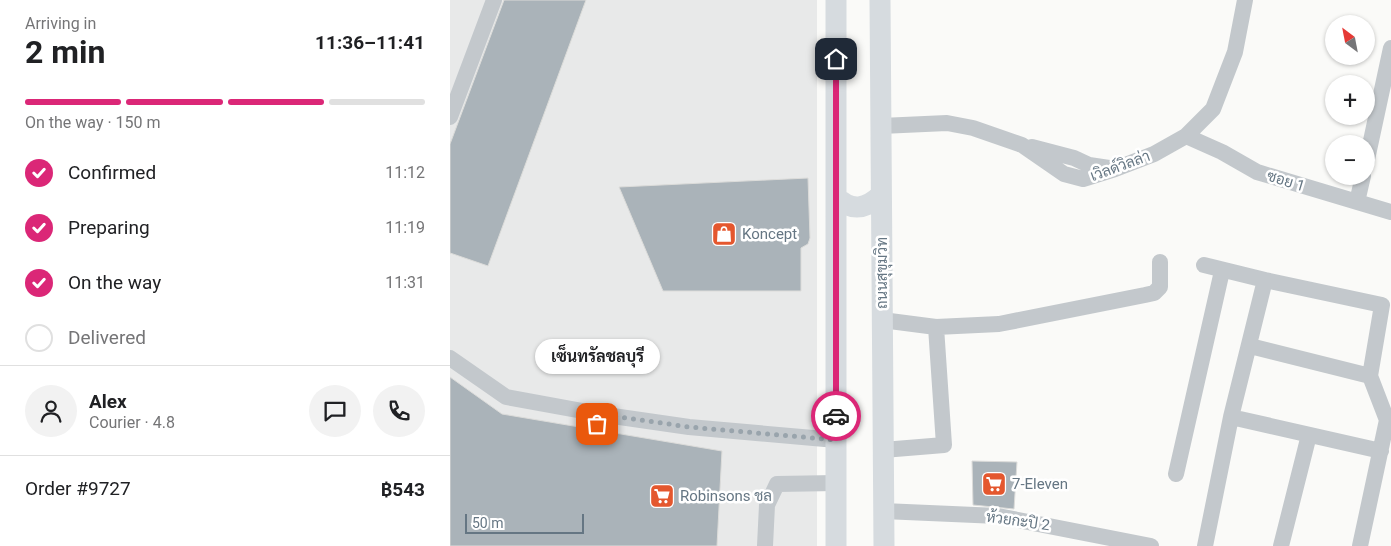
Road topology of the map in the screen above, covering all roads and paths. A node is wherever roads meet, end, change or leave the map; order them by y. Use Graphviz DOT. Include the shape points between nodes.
graph roads {
  1 [pos="494,0"];
  2 [pos="836,0"];
  3 [pos="880,0"];
  4 [pos="1245,0"];
  5 [pos="1391,48"];
  6 [pos="450,117"];
  7 [pos="881,126"];
  8 [pos="1372,135"];
  9 [pos="1186,136"];
  10 [pos="1361,185"];
  11 [pos="881,195"];
  12 [pos="836,197"];
  13 [pos="1358,202"];
  14 [pos="1391,212"];
  15 [pos="1160,262"];
  16 [pos="1204,265"];
  17 [pos="1222,271"];
  18 [pos="1265,280"];
  19 [pos="882,320"];
  20 [pos="936,327"];
  21 [pos="1250,346"];
  22 [pos="450,358"];
  23 [pos="1370,376"];
  24 [pos="1231,417"];
  25 [pos="1388,430"];
  26 [pos="1309,435"];
  27 [pos="836,440"];
  28 [pos="882,450"];
  29 [pos="1381,451"];
  30 [pos="1176,474"];
  31 [pos="836,483"];
  32 [pos="883,511"];
  33 [pos="765,546"];
  34 [pos="836,546"];
  35 [pos="884,546"];
  36 [pos="1151,546"];
  37 [pos="1205,546"];
  38 [pos="1281,546"];
  39 [pos="1360,546"];
  1 -- 6 [label="street"];
  2 -- 12 [label="main road"];
  3 -- 7 [label="main road, ถนนสุขุมวิท"];
  4 -- 9 [label="street, เวิลด์วิลล่า" via="1235,52 1213,109"];
  5 -- 8 [label="street"];
  7 -- 9 [label="street, เวิลด์วิลล่า" via="946,123 1089,165 1115,168 1154,154"];
  7 -- 11 [label="main road, ถนนสุขุมวิท"];
  9 -- 13 [label="street, ซอย 1" via="1257,172"];
  10 -- 13 [label="street"];
  11 -- 12 [label="main road" via="858,208 843,204"];
  11 -- 19 [label="main road, ถนนสุขุมวิท"];
  12 -- 27 [label="main road"];
  13 -- 14 [label="street, ซอย 1"];
  15 -- 20 [label="street" via="1160,287 1154,293 999,324"];
  16 -- 17 [label="street"];
  17 -- 18 [label="street"];
  17 -- 30 [label="street"];
  18 -- 21 [label="street"];
  18 -- 23 [label="street" via="1382,305"];
  19 -- 20 [label="street"];
  19 -- 28 [label="main road, ถนนสุขุมวิท"];
  20 -- 28 [label="street" via="944,445"];
  21 -- 23 [label="street"];
  21 -- 24 [label="street"];
  22 -- 27 [label="street" via="506,397 558,411 598,419"];
  23 -- 25 [label="street"];
  24 -- 26 [label="street"];
  24 -- 37 [label="street"];
  25 -- 29 [label="street"];
  26 -- 29 [label="street"];
  26 -- 38 [label="street"];
  27 -- 31 [label="main road"];
  28 -- 32 [label="main road, ถนนสุขุมวิท"];
  29 -- 39 [label="street"];
  31 -- 33 [label="street" via="776,484 767,505"];
  31 -- 34 [label="main road"];
  32 -- 35 [label="main road, ถนนสุขุมวิท"];
  32 -- 36 [label="street, ห้วยกะปิ 2" via="998,516"];
}
